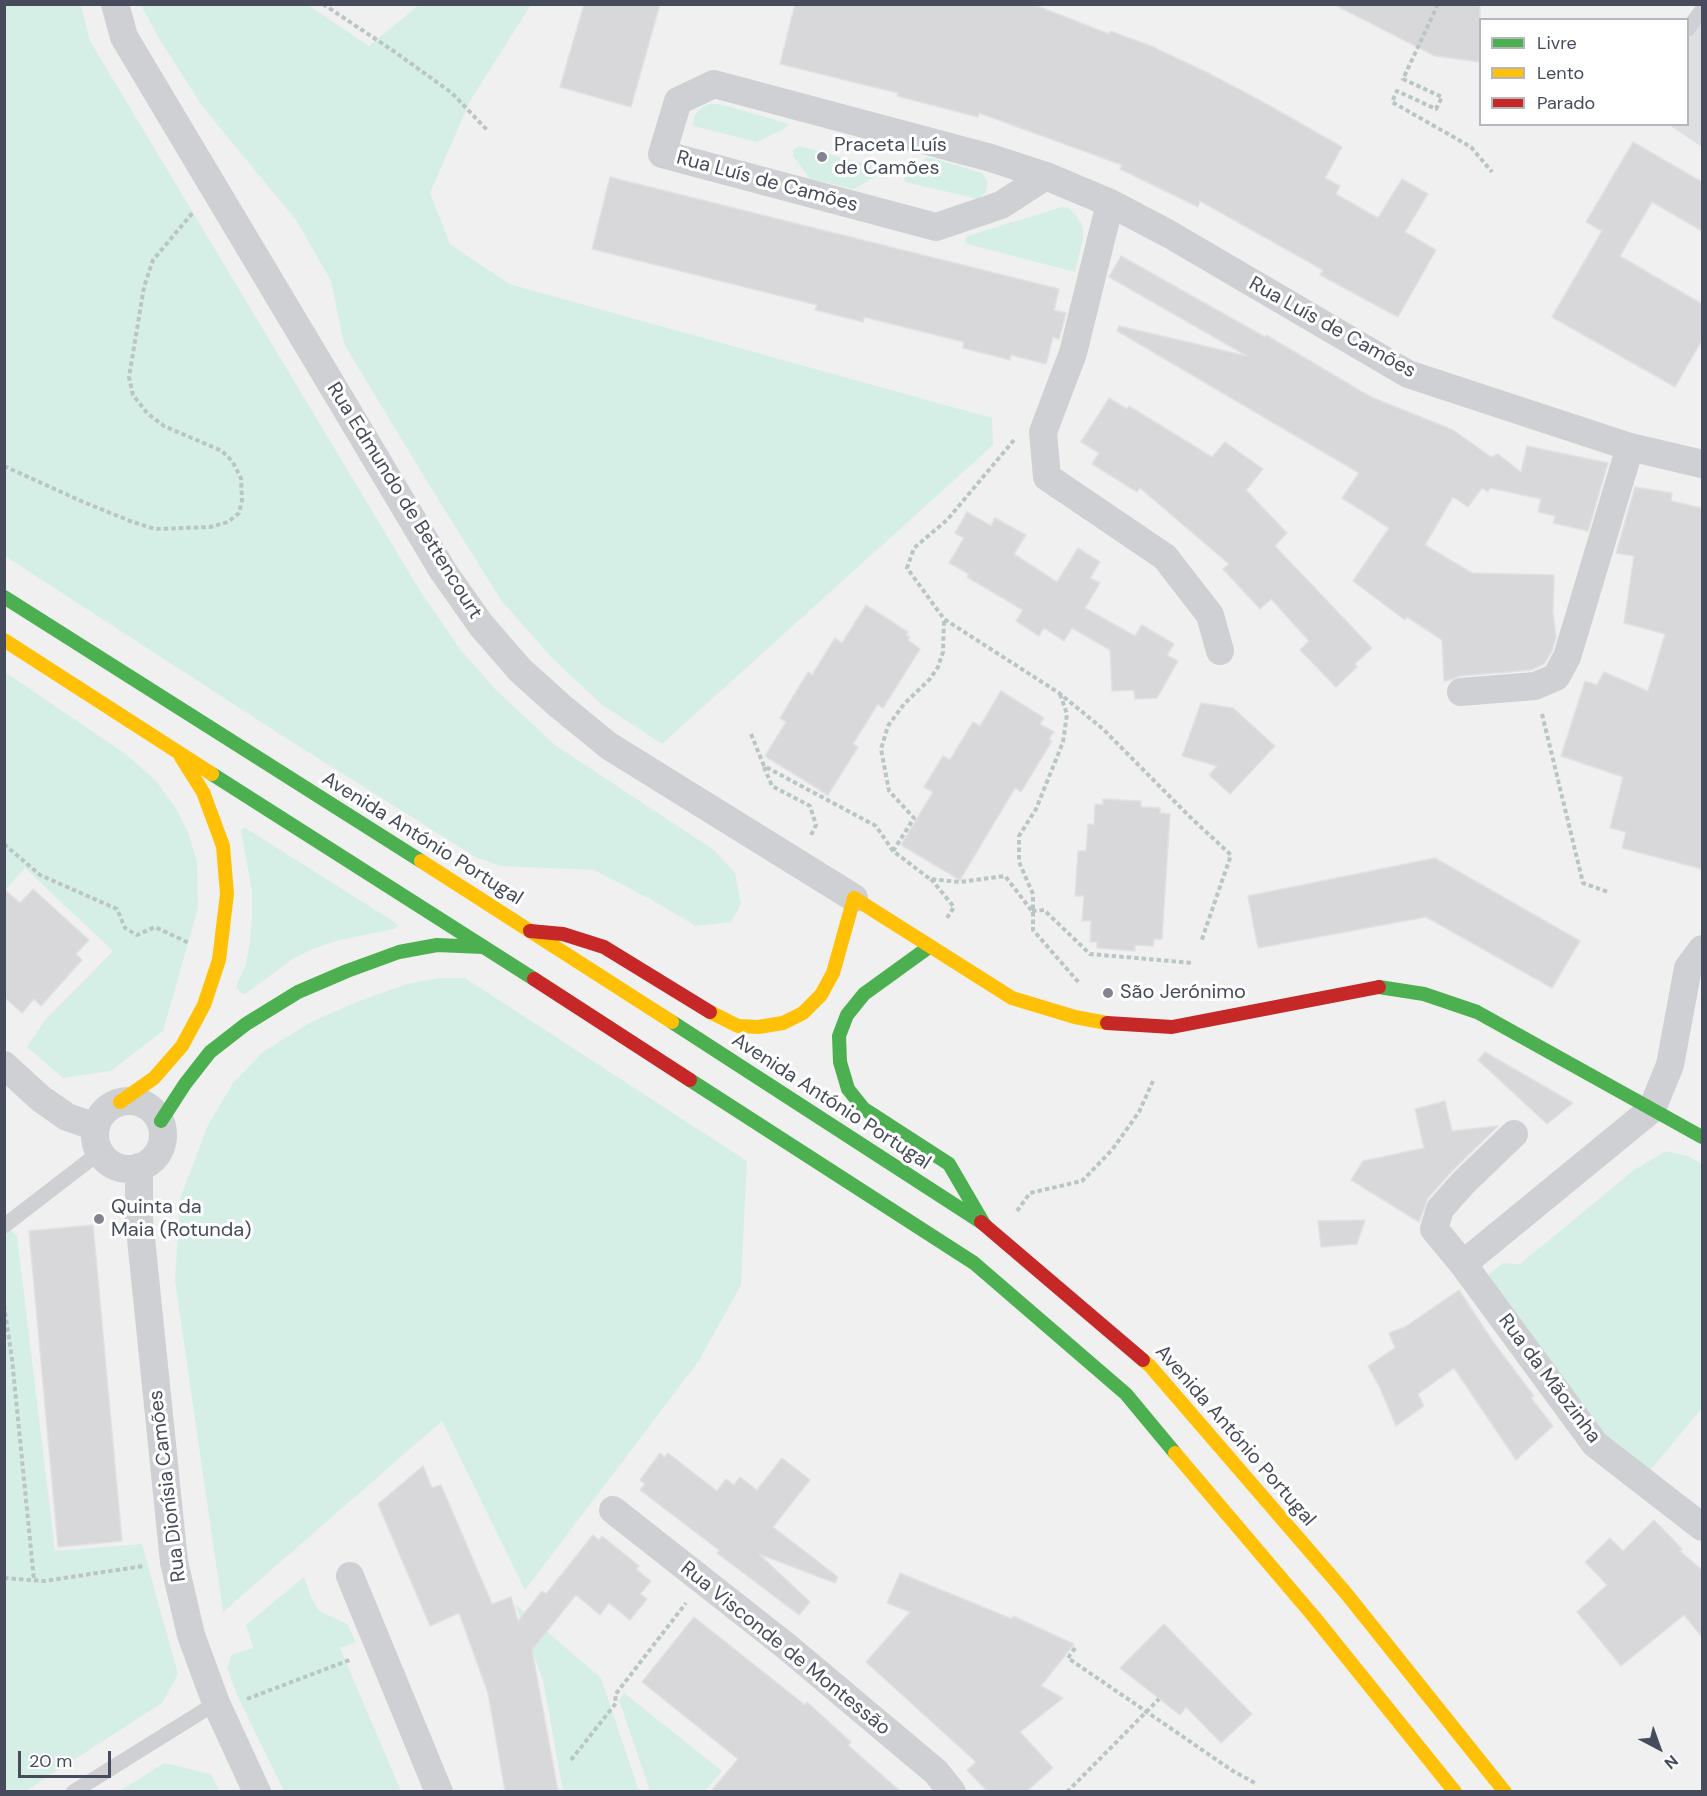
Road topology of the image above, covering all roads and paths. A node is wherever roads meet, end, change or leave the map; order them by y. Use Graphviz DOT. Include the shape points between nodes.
graph roads {
  1 [pos="115,4"];
  2 [pos="323,4"];
  3 [pos="1438,4"];
  4 [pos="1702,10"];
  5 [pos="1689,28"];
  6 [pos="488,131"];
  7 [pos="1492,172"];
  8 [pos="1046,176"];
  9 [pos="221,198"];
  10 [pos="1110,203"];
  11 [pos="1016,438"];
  12 [pos="1630,447"];
  13 [pos="1702,464"];
  14 [pos="4,466"];
  15 [pos="4,597"];
  16 [pos="944,620"];
  17 [pos="4,639"];
  18 [pos="1221,651"];
  19 [pos="1461,692"];
  20 [pos="1059,693"];
  21 [pos="1542,712"];
  22 [pos="751,734"];
  23 [pos="179,753"];
  24 [pos="764,766"];
  25 [pos="4,844"];
  26 [pos="893,851"];
  27 [pos="797,863"];
  28 [pos="930,879"];
  29 [pos="1608,892"];
  30 [pos="854,898"];
  31 [pos="1032,911"];
  32 [pos="530,931"];
  33 [pos="1201,942"];
  34 [pos="485,947"];
  35 [pos="929,947"];
  36 [pos="1702,949"];
  37 [pos="219,960"];
  38 [pos="1193,963"];
  39 [pos="1075,1017"];
  40 [pos="4,1065"];
  41 [pos="1153,1081"];
  42 [pos="120,1102"];
  43 [pos="1652,1109"];
  44 [pos="161,1121"];
  45 [pos="1514,1134"];
  46 [pos="1702,1137"];
  47 [pos="98,1140"];
  48 [pos="139,1167"];
  49 [pos="1030,1193"];
  50 [pos="984,1224"];
  51 [pos="4,1226"];
  52 [pos="1463,1264"];
  53 [pos="4,1305"];
  54 [pos="12,1359"];
  55 [pos="4,1362"];
  56 [pos="613,1510"];
  57 [pos="1702,1527"];
  58 [pos="174,1562"];
  59 [pos="350,1576"];
  60 [pos="4,1578"];
  61 [pos="34,1580"];
  62 [pos="703,1582"];
  63 [pos="1075,1648"];
  64 [pos="346,1661"];
  65 [pos="1159,1699"];
  66 [pos="229,1702"];
  67 [pos="1147,1712"];
  68 [pos="571,1760"];
  69 [pos="1255,1783"];
  70 [pos="73,1791"];
  71 [pos="257,1791"];
  72 [pos="439,1791"];
  73 [pos="952,1791"];
  74 [pos="1067,1791"];
  75 [pos="1455,1791"];
  76 [pos="1504,1791"];
  1 -- 9 [label="street, Rua Edmundo de Bettencourt" via="124,37"];
  2 -- 6 [label="path" via="452,93"];
  3 -- 7 [label="path" via="1403,79 1442,97 1436,109 1397,91 1392,102 1472,147"];
  4 -- 5 [label="lane"];
  8 -- 8 [label="street, Rua Luís de Camões" via="714,84 678,101 662,154 936,227 1001,205"];
  8 -- 10 [label="street, Rua Luís de Camões"];
  9 -- 14 [label="path" via="193,212 153,260 144,287 129,377 133,395 147,413 164,426 222,451 232,461 241,478 239,513 228,522 210,527 154,529"];
  9 -- 27 [label="street, Rua Edmundo de Bettencourt" via="443,571 481,625 520,670 609,746"];
  10 -- 12 [label="street, Rua Luís de Camões" via="1408,374"];
  10 -- 18 [label="street" via="1073,353 1043,432 1047,477 1165,557 1210,615"];
  11 -- 16 [label="path" via="946,520 914,548 908,568"];
  12 -- 13 [label="street, Rua Luís de Camões"];
  12 -- 19 [label="street" via="1567,657 1556,677 1535,686"];
  15 -- 32 [label="main road, Avenida António Portugal"];
  16 -- 20 [label="path"];
  16 -- 26 [label="path" via="943,652 938,667 888,726 881,749 889,791 914,818"];
  17 -- 23 [label="main road"];
  20 -- 31 [label="path" via="1067,714 1063,742 1036,809 1019,836 1019,862 1033,894"];
  20 -- 33 [label="path" via="1103,729 1231,855"];
  21 -- 29 [label="path" via="1584,883"];
  22 -- 24 [label="path"];
  23 -- 34 [label="main road"];
  23 -- 37 [label="main road" via="203,792 223,846 227,894"];
  24 -- 26 [label="path" via="876,826"];
  24 -- 27 [label="path" via="772,786 810,806 816,825"];
  25 -- 37 [label="path" via="40,875 117,909 125,928 138,935 155,927"];
  26 -- 28 [label="path"];
  27 -- 30 [label="street, Rua Edmundo de Bettencourt"];
  28 -- 31 [label="path" via="960,882 1005,876"];
  28 -- 35 [label="path" via="954,907"];
  30 -- 32 [label="main road" via="834,974 821,995 803,1013 783,1023 758,1027 738,1026 716,1016 604,946 563,933"];
  30 -- 35 [label="main road"];
  31 -- 38 [label="path" via="1044,910 1090,954"];
  31 -- 39 [label="path" via="1034,930 1081,983"];
  32 -- 50 [label="main road, Avenida António Portugal"];
  34 -- 44 [label="main road" via="437,945 399,952 298,992 210,1052"];
  34 -- 75 [label="main road" via="974,1263 1117,1387 1316,1618"];
  35 -- 39 [label="main road" via="1012,998"];
  35 -- 50 [label="main road" via="864,994 847,1015 839,1036 840,1062 848,1089 864,1109 949,1164"];
  36 -- 43 [label="street" via="1688,968 1670,1065"];
  37 -- 42 [label="main road" via="204,1005 182,1046 154,1078"];
  39 -- 43 [label="main road" via="1172,1027 1376,987 1424,994 1477,1012"];
  40 -- 47 [label="street" via="40,1098"];
  41 -- 49 [label="path" via="1139,1112 1112,1150 1082,1181"];
  42 -- 44 [label="street" via="143,1103"];
  42 -- 47 [label="street" via="100,1117"];
  43 -- 46 [label="main road"];
  43 -- 52 [label="street"];
  44 -- 48 [label="street" via="161,1149 150,1162"];
  45 -- 52 [label="street, Rua da Mãozinha" via="1440,1209 1434,1229"];
  47 -- 48 [label="street" via="111,1164"];
  47 -- 51 [label="lane"];
  48 -- 58 [label="street, Rua Dionísia Camões" via="139,1219"];
  50 -- 76 [label="main road, Avenida António Portugal" via="1150,1366 1345,1592"];
  52 -- 57 [label="street, Rua da Mãozinha" via="1595,1444"];
  53 -- 54 [label="path"];
  54 -- 55 [label="path"];
  54 -- 61 [label="path"];
  56 -- 62 [label="street, Rua Visconde de Montessão"];
  58 -- 61 [label="path"];
  58 -- 66 [label="street, Rua Dionísia Camões" via="191,1635"];
  59 -- 72 [label="street"];
  60 -- 61 [label="path"];
  62 -- 68 [label="path" via="615,1695 616,1703"];
  62 -- 73 [label="street, Rua Visconde de Montessão" via="786,1646 927,1765"];
  63 -- 67 [label="path" via="1068,1658"];
  64 -- 66 [label="path"];
  65 -- 67 [label="path"];
  66 -- 70 [label="lane"];
  66 -- 71 [label="street, Rua Dionísia Camões"];
  67 -- 69 [label="path"];
  67 -- 74 [label="path"];
}
